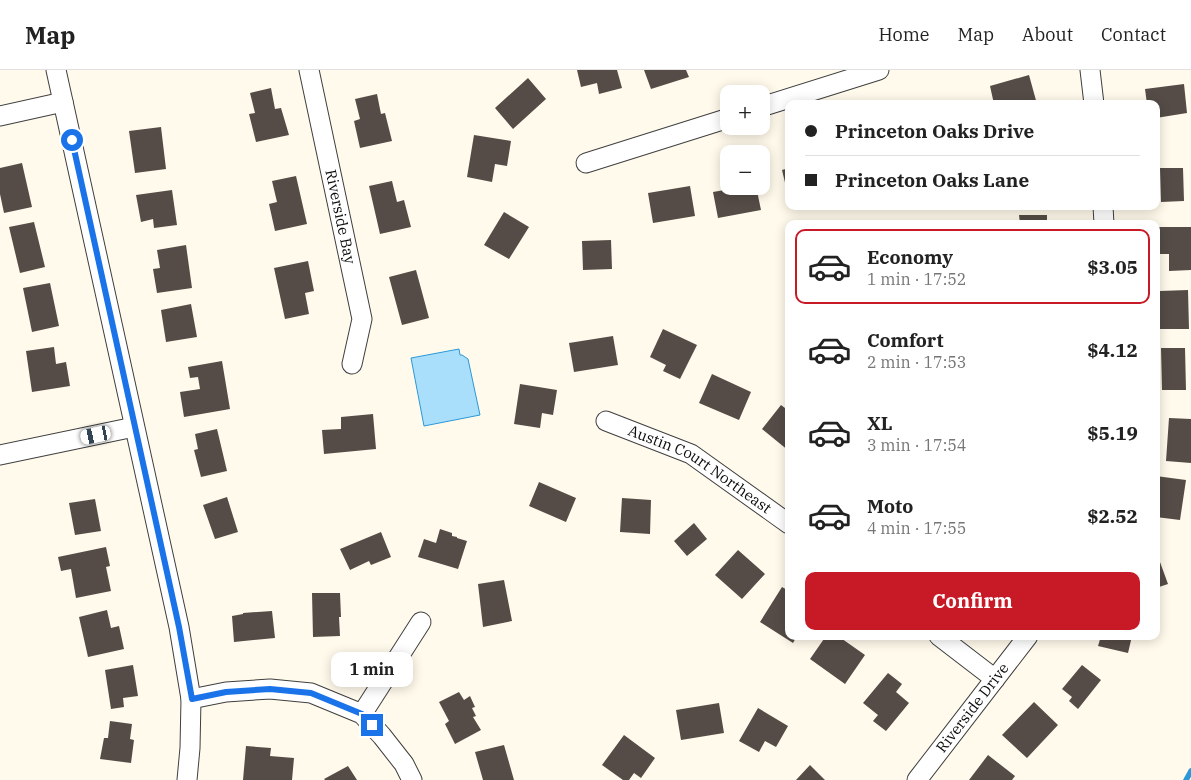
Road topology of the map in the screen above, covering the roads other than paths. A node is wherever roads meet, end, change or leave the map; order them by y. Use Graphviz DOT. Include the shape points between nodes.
graph roads {
  1 [pos="56,70"];
  2 [pos="309,70"];
  3 [pos="879,70"];
  4 [pos="1090,70"];
  5 [pos="785,100"];
  6 [pos="786,100"];
  7 [pos="1094,100"];
  8 [pos="63,102"];
  9 [pos="770,105"];
  10 [pos="0,116"];
  11 [pos="720,121"];
  12 [pos="586,163"];
  13 [pos="352,364"];
  14 [pos="606,421"];
  15 [pos="134,427"];
  16 [pos="0,455"];
  17 [pos="785,521"];
  18 [pos="421,622"];
  19 [pos="944,640"];
  20 [pos="1025,640"];
  21 [pos="995,679"];
  22 [pos="192,699"];
  23 [pos="362,714"];
  24 [pos="187,780"];
  25 [pos="412,780"];
  26 [pos="917,780"];
  1 -- 8 [label="street"];
  2 -- 13 [label="street, Riverside Bay" via="362,319"];
  3 -- 6 [label="street"];
  4 -- 7 [label="street"];
  5 -- 9 [label="street"];
  8 -- 10 [label="street"];
  8 -- 15 [label="street"];
  11 -- 12 [label="street"];
  14 -- 17 [label="street, Austin Court Northeast" via="691,454"];
  15 -- 16 [label="street"];
  15 -- 22 [label="street"];
  18 -- 23 [label="street"];
  19 -- 21 [label="street"];
  20 -- 21 [label="street, Riverside Drive"];
  21 -- 26 [label="street, Riverside Drive"];
  22 -- 23 [label="street" via="226,692 270,689 311,693"];
  22 -- 24 [label="street"];
  23 -- 25 [label="street" via="404,764"];
}
